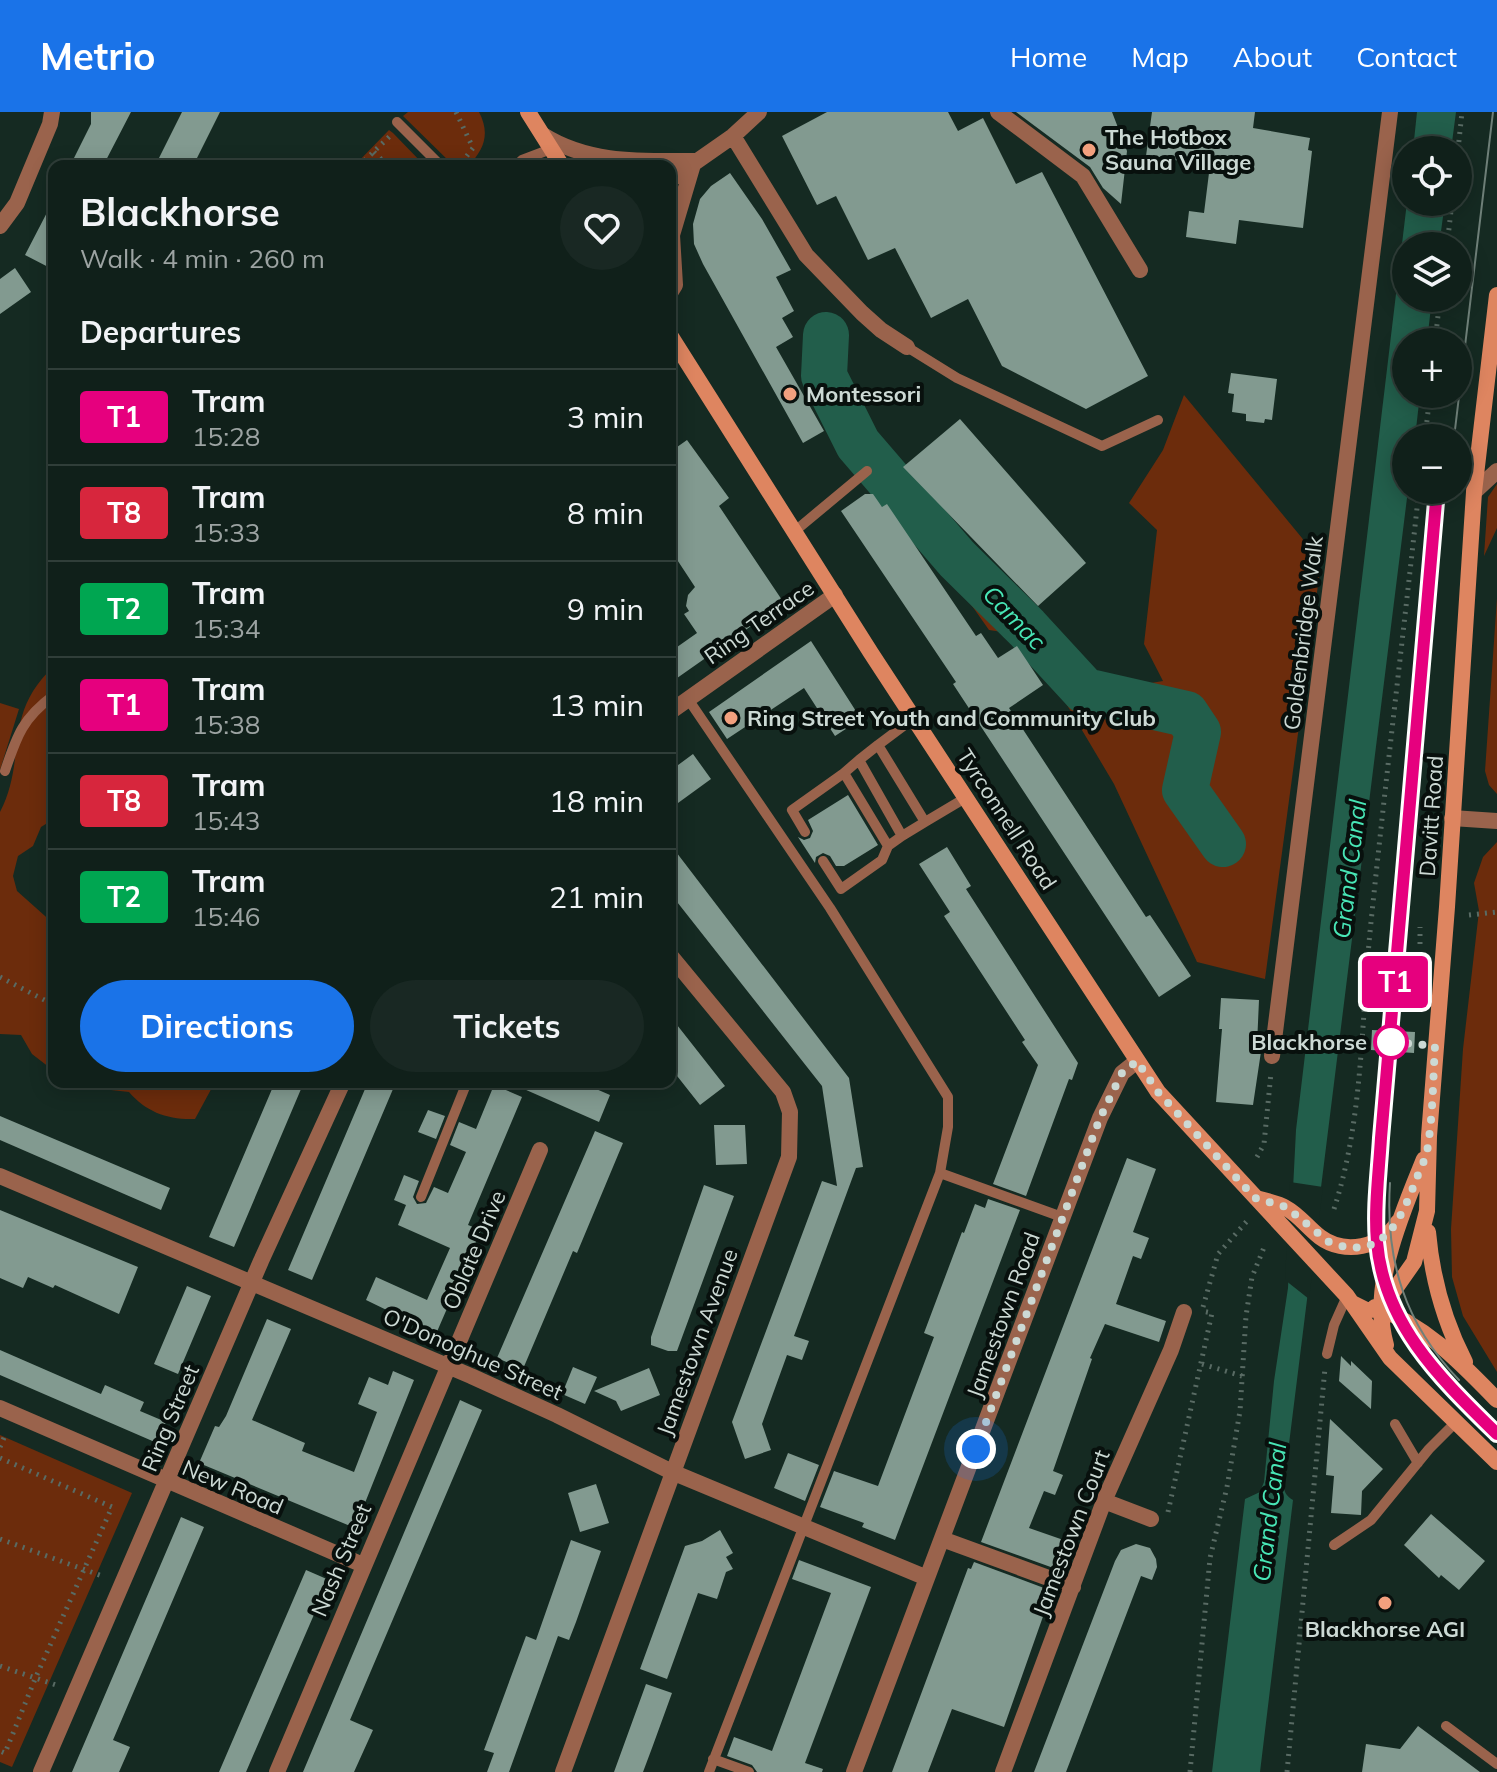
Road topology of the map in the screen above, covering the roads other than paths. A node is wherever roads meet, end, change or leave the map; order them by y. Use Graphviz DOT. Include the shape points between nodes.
graph roads {
  1 [pos="52,112"];
  2 [pos="528,112"];
  3 [pos="759,112"];
  4 [pos="998,112"];
  5 [pos="1390,112"];
  6 [pos="397,122"];
  7 [pos="733,136"];
  8 [pos="547,142"];
  9 [pos="435,160"];
  10 [pos="522,160"];
  11 [pos="558,160"];
  12 [pos="615,160"];
  13 [pos="676,161"];
  14 [pos="694,161"];
  15 [pos="676,175"];
  16 [pos="676,222"];
  17 [pos="0,226"];
  18 [pos="1140,270"];
  19 [pos="1497,295"];
  20 [pos="1496,316"];
  21 [pos="676,344"];
  22 [pos="907,347"];
  23 [pos="1491,401"];
  24 [pos="1158,420"];
  25 [pos="867,471"];
  26 [pos="1497,471"];
  27 [pos="1474,492"];
  28 [pos="795,531"];
  29 [pos="835,595"];
  30 [pos="48,699"];
  31 [pos="688,699"];
  32 [pos="676,708"];
  33 [pos="914,718"];
  34 [pos="878,745"];
  35 [pos="859,760"];
  36 [pos="5,771"];
  37 [pos="844,773"];
  38 [pos="967,797"];
  39 [pos="1452,818"];
  40 [pos="1497,821"];
  41 [pos="925,822"];
  42 [pos="805,832"];
  43 [pos="902,836"];
  44 [pos="888,846"];
  45 [pos="823,861"];
  46 [pos="676,962"];
  47 [pos="1272,1056"];
  48 [pos="1137,1061"];
  49 [pos="340,1088"];
  50 [pos="465,1088"];
  51 [pos="1428,1149"];
  52 [pos="540,1150"];
  53 [pos="940,1173"];
  54 [pos="0,1176"];
  55 [pos="421,1197"];
  56 [pos="1255,1198"];
  57 [pos="1427,1211"];
  58 [pos="1401,1216"];
  59 [pos="1062,1217"];
  60 [pos="252,1283"];
  61 [pos="1350,1299"];
  62 [pos="1381,1309"];
  63 [pos="1184,1312"];
  64 [pos="1327,1354"];
  65 [pos="1390,1358"];
  66 [pos="447,1367"];
  67 [pos="1467,1367"];
  68 [pos="1497,1400"];
  69 [pos="0,1408"];
  70 [pos="1456,1422"];
  71 [pos="1395,1424"];
  72 [pos="1497,1462"];
  73 [pos="1418,1463"];
  74 [pos="672,1472"];
  75 [pos="166,1482"];
  76 [pos="1104,1501"];
  77 [pos="1159,1518"];
  78 [pos="802,1528"];
  79 [pos="942,1539"];
  80 [pos="1334,1545"];
  81 [pos="363,1565"];
  82 [pos="927,1578"];
  83 [pos="1073,1587"];
  84 [pos="1446,1726"];
  85 [pos="713,1759"];
  86 [pos="1497,1764"];
  87 [pos="41,1772"];
  88 [pos="277,1772"];
  89 [pos="563,1772"];
  90 [pos="709,1772"];
  91 [pos="749,1772"];
  92 [pos="854,1772"];
  93 [pos="1003,1772"];
  1 -- 17 [label="street" via="17,203"];
  2 -- 8 [label="main road"];
  3 -- 7 [label="street"];
  4 -- 18 [label="street" via="1083,176"];
  5 -- 47 [label="street, Goldenbridge Walk"];
  6 -- 9 [label="lane"];
  7 -- 14 [label="street"];
  7 -- 22 [label="street" via="806,255 871,322"];
  8 -- 10 [label="lane"];
  8 -- 11 [label="main road"];
  8 -- 12 [label="street"];
  13 -- 14 [label="street"];
  14 -- 15 [label="street"];
  14 -- 16 [label="street"];
  19 -- 20 [label="main road, Davitt Road"];
  20 -- 23 [label="main road, Davitt Road"];
  21 -- 28 [label="main road, Tyrconnell Road"];
  22 -- 24 [label="lane" via="957,378 1102,446"];
  23 -- 27 [label="main road, Davitt Road"];
  25 -- 28 [label="lane"];
  26 -- 27 [label="street"];
  27 -- 39 [label="main road, Davitt Road"];
  28 -- 29 [label="main road, Tyrconnell Road"];
  29 -- 31 [label="street, Ring Terrace"];
  29 -- 33 [label="main road, Tyrconnell Road"];
  30 -- 36 [label="lane" via="33,710"];
  31 -- 32 [label="street, Ring Terrace"];
  31 -- 53 [label="lane" via="830,908 948,1097"];
  33 -- 34 [label="lane"];
  33 -- 38 [label="main road, Tyrconnell Road"];
  34 -- 35 [label="lane"];
  34 -- 41 [label="lane"];
  35 -- 37 [label="lane"];
  35 -- 43 [label="lane"];
  37 -- 42 [label="lane" via="792,810"];
  37 -- 44 [label="lane"];
  38 -- 41 [label="lane"];
  38 -- 48 [label="main road, Tyrconnell Road"];
  39 -- 40 [label="street"];
  39 -- 51 [label="main road, Davitt Road"];
  41 -- 43 [label="lane"];
  43 -- 44 [label="lane"];
  44 -- 45 [label="lane" via="882,860 841,889"];
  46 -- 74 [label="street, Jamestown Avenue" via="783,1092 791,1133 789,1157"];
  48 -- 56 [label="main road, Tyrconnell Road" via="1158,1092"];
  48 -- 59 [label="street, Jamestown Road" via="1111,1092"];
  49 -- 60 [label="street, Ring Street"];
  50 -- 55 [label="lane"];
  51 -- 57 [label="main road, Davitt Road"];
  51 -- 58 [label="main road, Davitt Road"];
  52 -- 66 [label="street, Oblate Drive"];
  53 -- 59 [label="lane"];
  53 -- 78 [label="lane"];
  54 -- 60 [label="street, O'Donoghue Street"];
  56 -- 58 [label="main road, Davitt Road" via="1286,1207 1321,1238 1344,1246 1369,1244 1390,1234"];
  56 -- 61 [label="main road, Tyrconnell Road"];
  57 -- 62 [label="main road, Davitt Road" via="1414,1262"];
  57 -- 67 [label="main road" via="1442,1308"];
  58 -- 62 [label="main road, Davitt Road"];
  59 -- 79 [label="street, Jamestown Road"];
  60 -- 66 [label="street, O'Donoghue Street"];
  60 -- 75 [label="street, Ring Street"];
  61 -- 62 [label="main road, Tyrconnell Road"];
  61 -- 64 [label="lane" via="1334,1325"];
  61 -- 65 [label="main road, Tyrconnell Road"];
  62 -- 65 [label="main road"];
  62 -- 67 [label="main road, Tyrconnell Road" via="1418,1327"];
  63 -- 76 [label="street, Jamestown Court"];
  65 -- 70 [label="main road, Tyrconnell Road"];
  66 -- 74 [label="street, O'Donoghue Street"];
  66 -- 81 [label="street, Nash Street"];
  67 -- 68 [label="main road"];
  69 -- 75 [label="street, New Road"];
  70 -- 72 [label="main road, Tyrconnell Road"];
  70 -- 73 [label="lane"];
  71 -- 73 [label="lane"];
  73 -- 80 [label="lane" via="1371,1520"];
  74 -- 78 [label="street, O'Donoghue Street"];
  74 -- 89 [label="street, Jamestown Avenue"];
  75 -- 81 [label="street, New Road"];
  75 -- 87 [label="street, Ring Street"];
  76 -- 77 [label="street"];
  76 -- 83 [label="street, Jamestown Court"];
  78 -- 82 [label="street, O'Donoghue Street"];
  78 -- 85 [label="lane"];
  79 -- 82 [label="street, Jamestown Road"];
  79 -- 83 [label="street"];
  81 -- 88 [label="street, Nash Street"];
  82 -- 92 [label="street, Jamestown Road"];
  83 -- 93 [label="street, Jamestown Court"];
  84 -- 86 [label="lane"];
  85 -- 90 [label="lane"];
  85 -- 91 [label="lane"];
}
